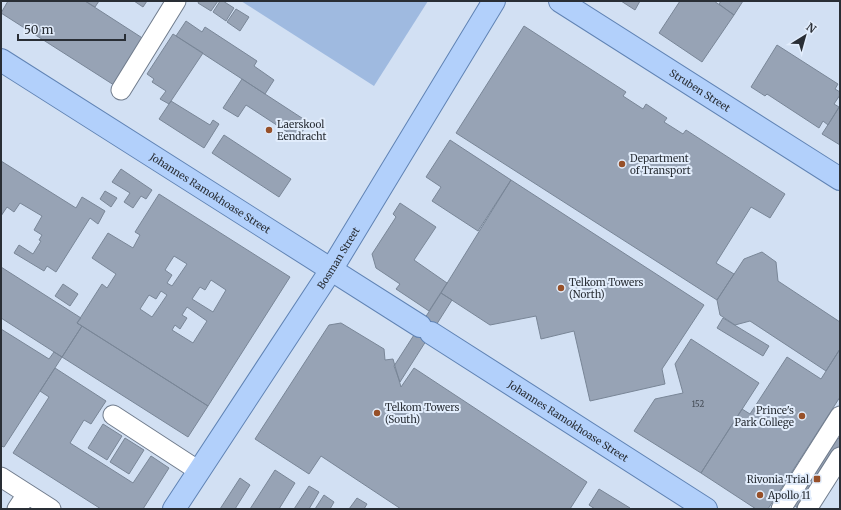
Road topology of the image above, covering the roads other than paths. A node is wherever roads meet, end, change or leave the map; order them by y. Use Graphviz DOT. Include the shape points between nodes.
graph roads {
  1 [pos="176,1"];
  2 [pos="494,1"];
  3 [pos="560,1"];
  4 [pos="1,60"];
  5 [pos="121,90"];
  6 [pos="840,179"];
  7 [pos="331,270"];
  8 [pos="113,415"];
  9 [pos="840,416"];
  10 [pos="840,433"];
  11 [pos="840,457"];
  12 [pos="199,471"];
  13 [pos="1,477"];
  14 [pos="839,478"];
  15 [pos="27,494"];
  16 [pos="17,509"];
  17 [pos="51,509"];
  18 [pos="174,509"];
  19 [pos="706,509"];
  20 [pos="781,509"];
  21 [pos="790,509"];
  22 [pos="807,509"];
  23 [pos="817,509"];
  1 -- 5 [label="street"];
  2 -- 7 [label="main road, Bosman Street"];
  3 -- 6 [label="main road, Struben Street"];
  4 -- 7 [label="main road, Johannes Ramokhoase Street"];
  7 -- 12 [label="main road, Bosman Street"];
  7 -- 19 [label="main road, Johannes Ramokhoase Street"];
  8 -- 12 [label="street"];
  9 -- 20 [label="street"];
  10 -- 21 [label="street"];
  11 -- 22 [label="street"];
  12 -- 18 [label="main road, Bosman Street"];
  13 -- 15 [label="street"];
  14 -- 23 [label="street"];
  15 -- 16 [label="street"];
  15 -- 17 [label="street"];
}
